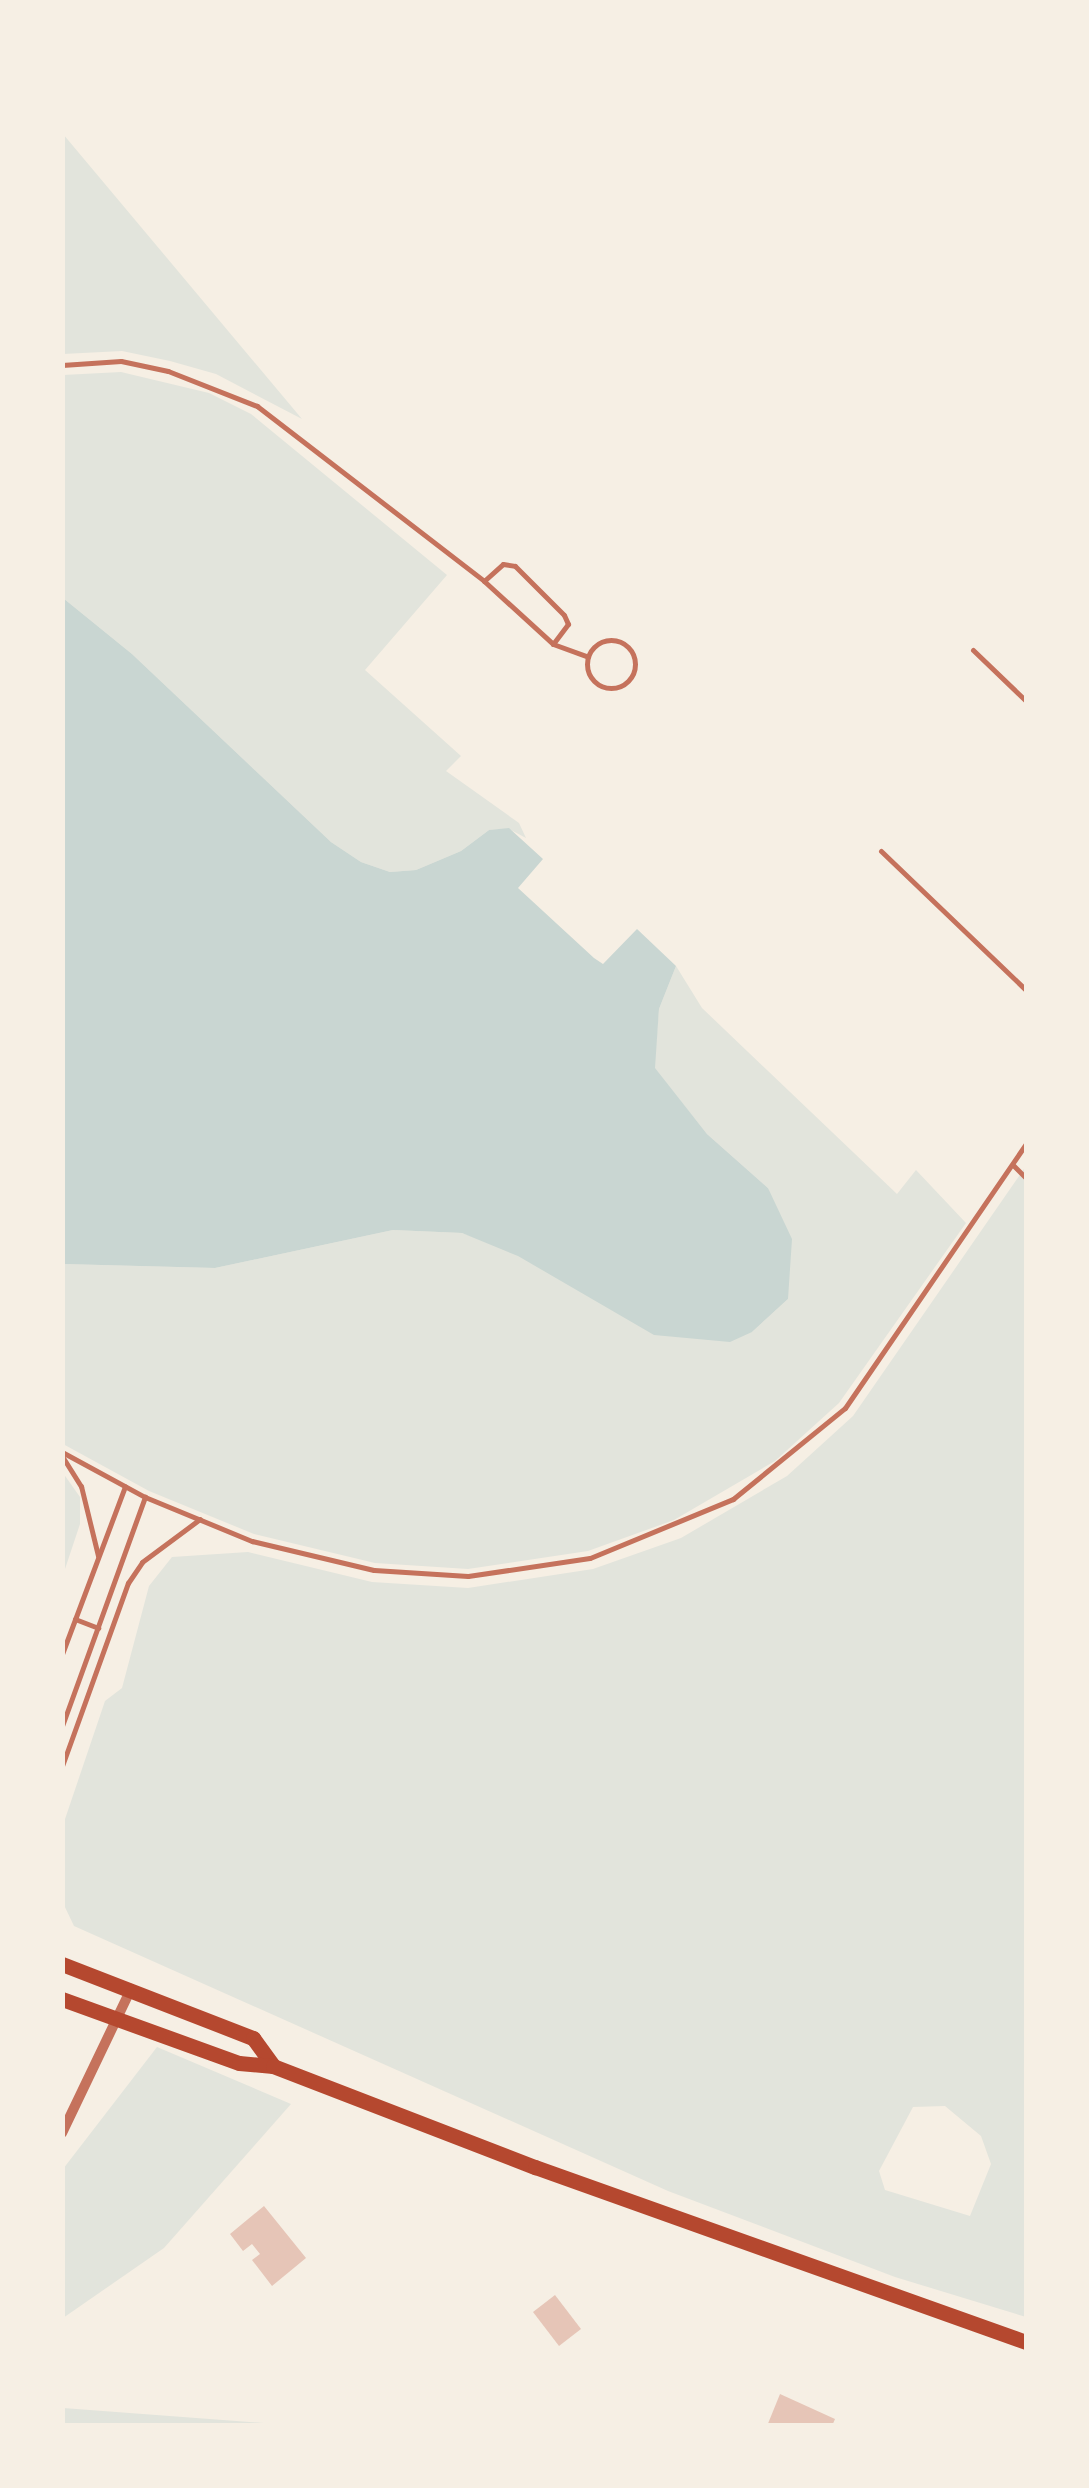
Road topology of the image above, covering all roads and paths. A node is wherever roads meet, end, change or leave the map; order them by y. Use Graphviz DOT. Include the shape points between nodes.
graph roads {
  1 [pos="62,365"];
  2 [pos="484,581"];
  3 [pos="552,644"];
  4 [pos="973,650"];
  5 [pos="588,658"];
  6 [pos="1026,702"];
  7 [pos="880,851"];
  8 [pos="1026,990"];
  9 [pos="1026,1144"];
  10 [pos="1013,1165"];
  11 [pos="1026,1178"];
  12 [pos="62,1454"];
  13 [pos="124,1486"];
  14 [pos="145,1497"];
  15 [pos="200,1520"];
  16 [pos="98,1556"];
  17 [pos="75,1619"];
  18 [pos="98,1628"];
  19 [pos="62,1654"];
  20 [pos="62,1726"];
  21 [pos="62,1766"];
  22 [pos="62,1964"];
  23 [pos="131,1989"];
  24 [pos="62,1999"];
  25 [pos="117,2020"];
  26 [pos="274,2066"];
  27 [pos="62,2133"];
  28 [pos="1026,2342"];
  1 -- 2 [label="lane" via="152,368 212,384 256,406"];
  2 -- 3 [label="lane"];
  2 -- 3 [label="lane" via="503,564 515,566 564,615 568,624"];
  3 -- 5 [label="lane"];
  4 -- 6 [label="lane"];
  5 -- 5 [label="lane" via="589,674 604,687 619,686 633,673 632,654 618,641 598,644"];
  7 -- 8 [label="lane"];
  9 -- 10 [label="lane"];
  10 -- 11 [label="lane"];
  10 -- 15 [label="lane" via="845,1408 780,1467 676,1526 590,1558 468,1576 374,1570 252,1541"];
  12 -- 13 [label="lane"];
  12 -- 16 [label="lane" via="82,1486"];
  13 -- 14 [label="lane"];
  13 -- 16 [label="lane"];
  14 -- 15 [label="lane"];
  14 -- 18 [label="lane"];
  15 -- 21 [label="lane" via="142,1562 128,1583"];
  16 -- 17 [label="lane"];
  17 -- 18 [label="lane"];
  17 -- 19 [label="lane"];
  18 -- 20 [label="lane"];
  22 -- 23 [label="highway"];
  23 -- 25 [label="street"];
  23 -- 26 [label="highway" via="253,2038"];
  24 -- 25 [label="highway"];
  25 -- 26 [label="highway" via="239,2063"];
  25 -- 27 [label="street"];
  26 -- 28 [label="highway"];
}
